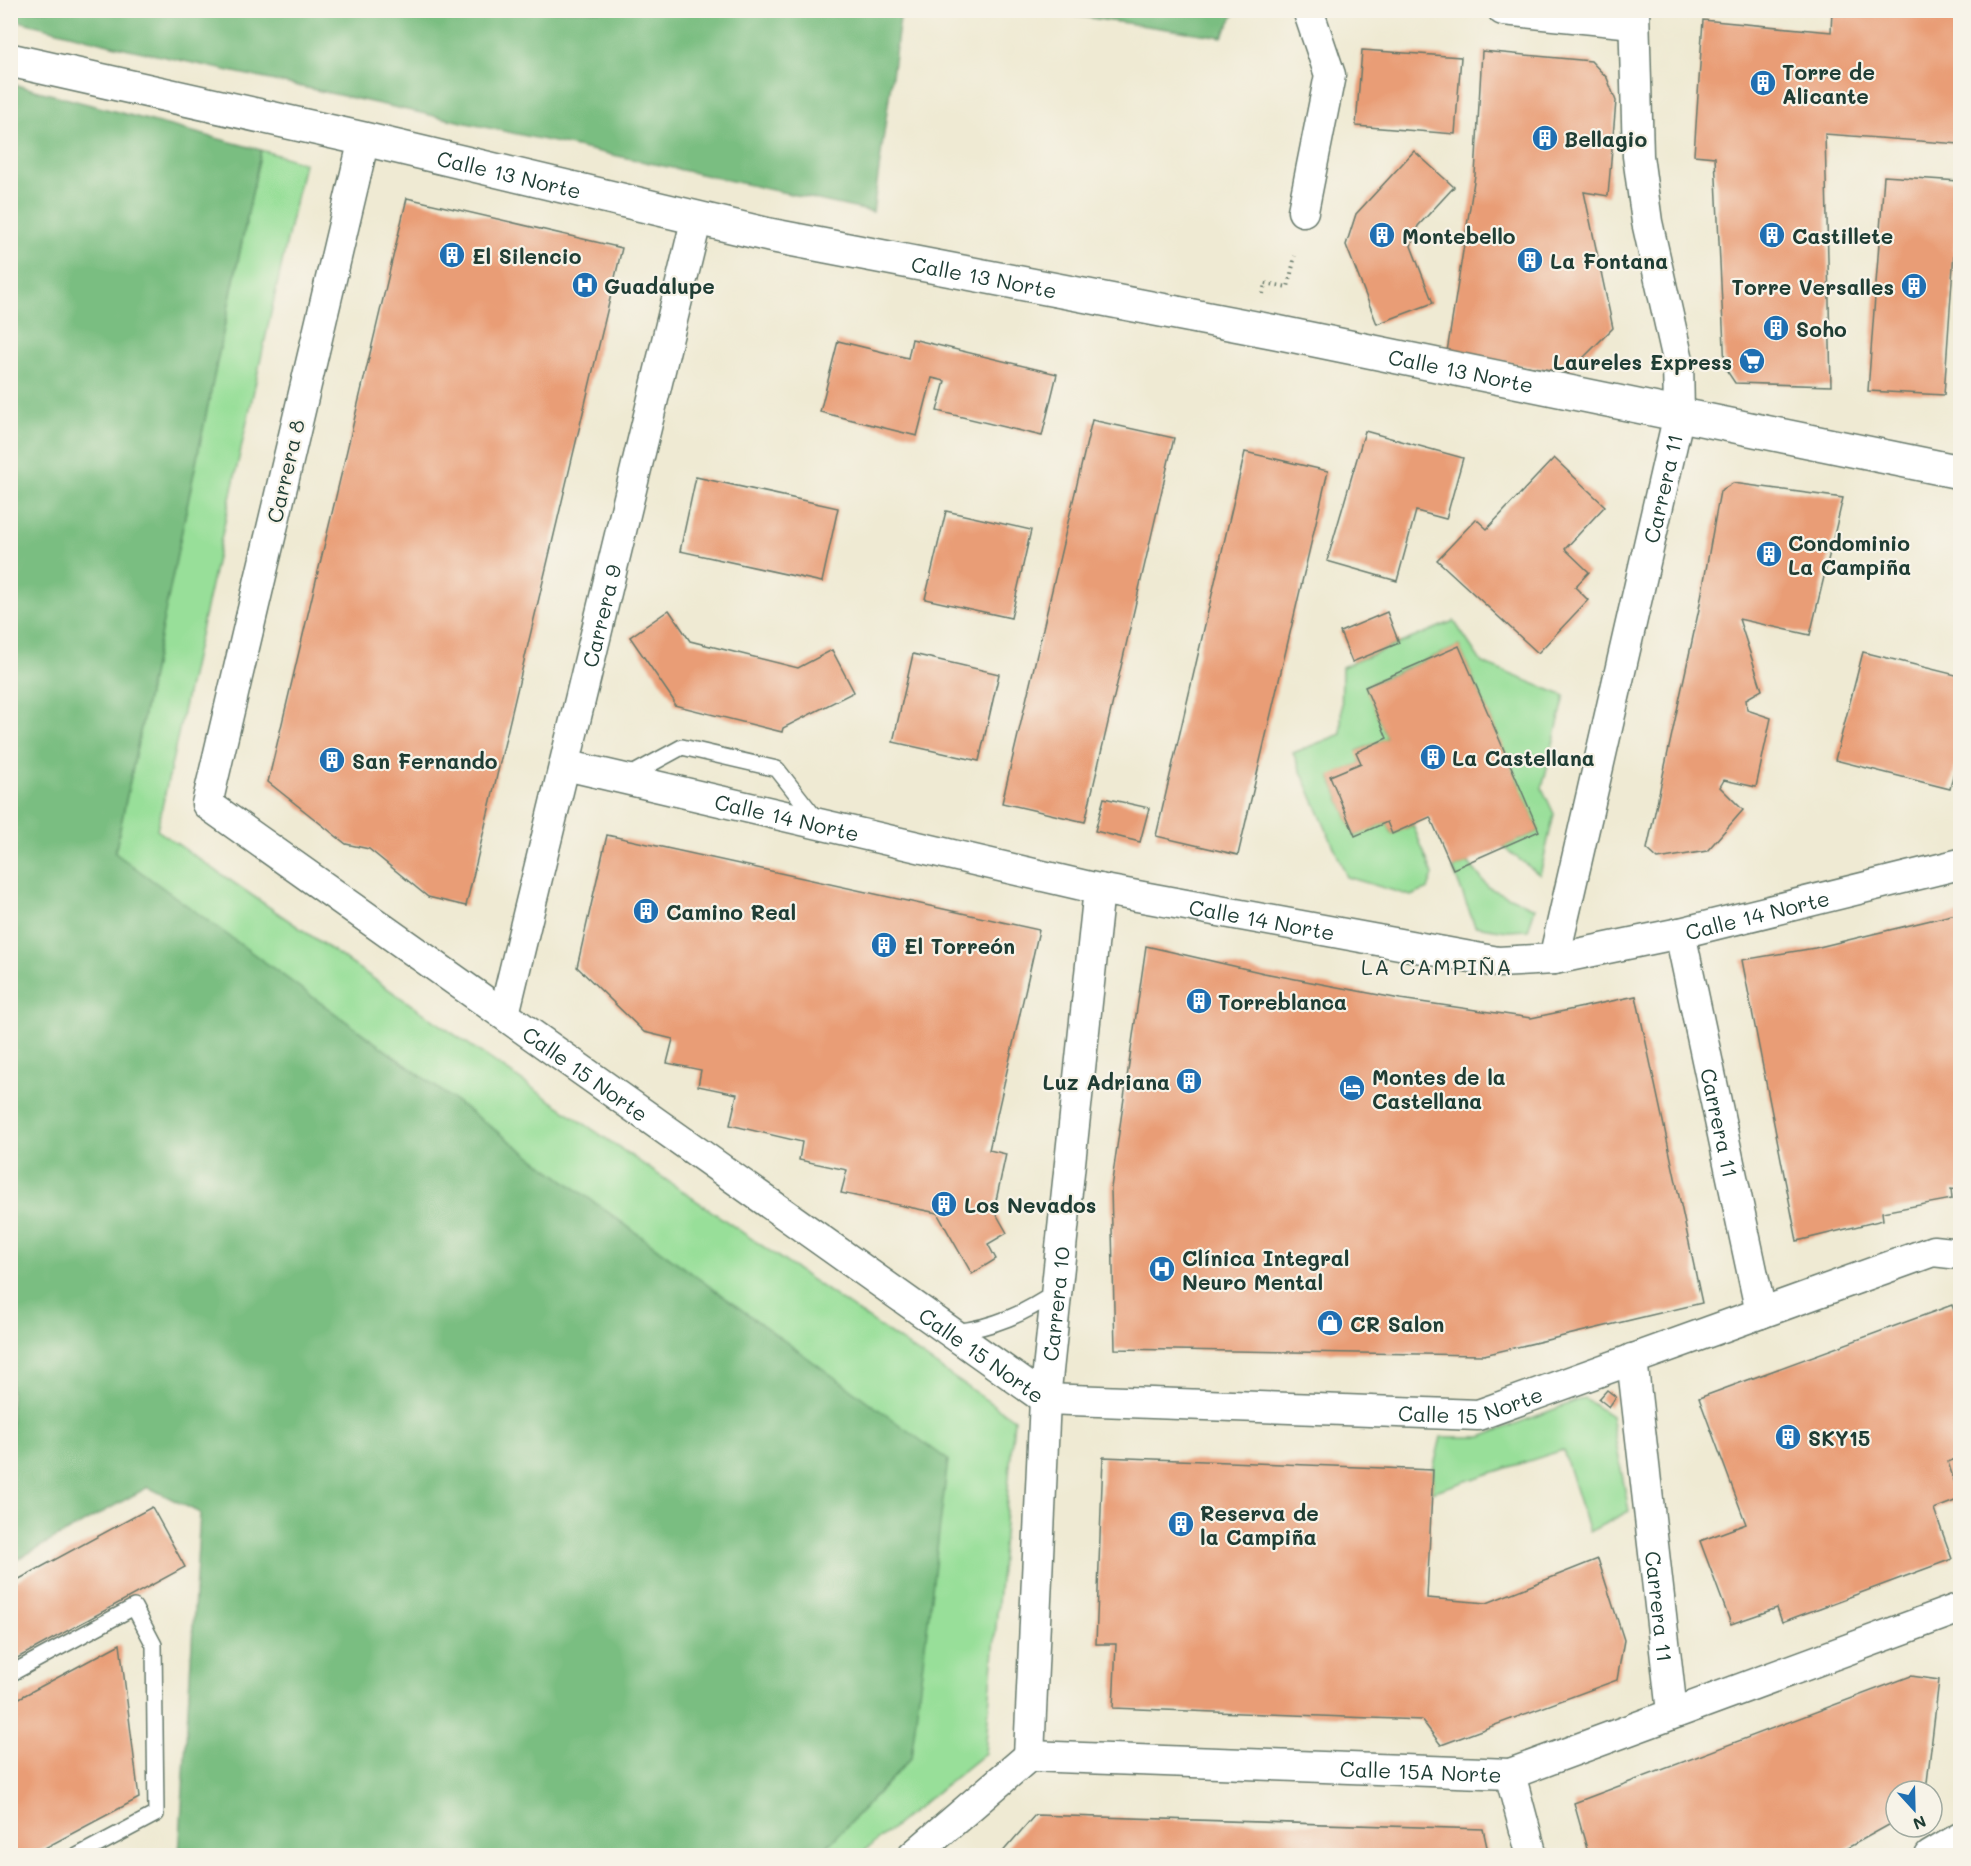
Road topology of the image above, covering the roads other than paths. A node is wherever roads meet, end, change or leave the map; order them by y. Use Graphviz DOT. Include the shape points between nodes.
graph roads {
  1 [pos="1308,10"];
  2 [pos="1503,10"];
  3 [pos="1634,17"];
  4 [pos="10,60"];
  5 [pos="364,139"];
  6 [pos="1303,211"];
  7 [pos="697,217"];
  8 [pos="1679,414"];
  9 [pos="1960,472"];
  10 [pos="565,765"];
  11 [pos="624,779"];
  12 [pos="207,804"];
  13 [pos="819,823"];
  14 [pos="1960,864"];
  15 [pos="1099,889"];
  16 [pos="1680,933"];
  17 [pos="1554,959"];
  18 [pos="504,1014"];
  19 [pos="1960,1254"];
  20 [pos="1056,1292"];
  21 [pos="1761,1313"];
  22 [pos="952,1332"];
  23 [pos="1632,1359"];
  24 [pos="1045,1399"];
  25 [pos="1960,1608"];
  26 [pos="10,1674"];
  27 [pos="1672,1712"];
  28 [pos="1029,1756"];
  29 [pos="1510,1774"];
  30 [pos="1960,1837"];
  31 [pos="77,1856"];
  32 [pos="913,1856"];
  33 [pos="1532,1856"];
  34 [pos="1929,1856"];
  1 -- 6 [label="street" via="1330,75"];
  2 -- 3 [label="street"];
  3 -- 8 [label="street, Carrera 11" via="1638,156 1647,222 1678,360"];
  4 -- 5 [label="street, Calle 13 Norte"];
  5 -- 7 [label="street, Calle 13 Norte"];
  5 -- 12 [label="street, Carrera 8"];
  7 -- 8 [label="street, Calle 13 Norte" via="770,235"];
  7 -- 10 [label="street, Carrera 9"];
  8 -- 9 [label="street, Calle 13 Norte"];
  8 -- 17 [label="street, Carrera 11"];
  10 -- 11 [label="street, Calle 14 Norte"];
  10 -- 18 [label="street, Carrera 9"];
  11 -- 13 [label="street, Calle 14 Norte"];
  11 -- 13 [label="lane" via="682,747 777,769"];
  12 -- 18 [label="street, Calle 15 Norte"];
  13 -- 15 [label="street, Calle 14 Norte"];
  14 -- 16 [label="street, Calle 14 Norte"];
  15 -- 17 [label="street, Calle 14 Norte" via="1498,962"];
  15 -- 20 [label="street, Carrera 10"];
  16 -- 17 [label="street, Calle 14 Norte"];
  16 -- 21 [label="street, Carrera 11"];
  18 -- 22 [label="street, Calle 15 Norte"];
  19 -- 21 [label="street, Calle 15 Norte" via="1934,1251"];
  20 -- 22 [label="lane" via="1027,1312 987,1328"];
  20 -- 24 [label="street, Carrera 10"];
  21 -- 23 [label="street, Calle 15 Norte"];
  22 -- 24 [label="street, Calle 15 Norte"];
  23 -- 24 [label="street, Calle 15 Norte" via="1478,1414"];
  23 -- 27 [label="street, Carrera 11"];
  24 -- 28 [label="street, Carrera 10"];
  25 -- 27 [label="street, Calle 15A Norte"];
  26 -- 31 [label="lane" via="134,1607 154,1645 156,1814"];
  27 -- 29 [label="street, Calle 15A Norte"];
  28 -- 29 [label="street, Calle 15A Norte"];
  28 -- 32 [label="street"];
  29 -- 33 [label="street"];
  30 -- 34 [label="street"];
}
